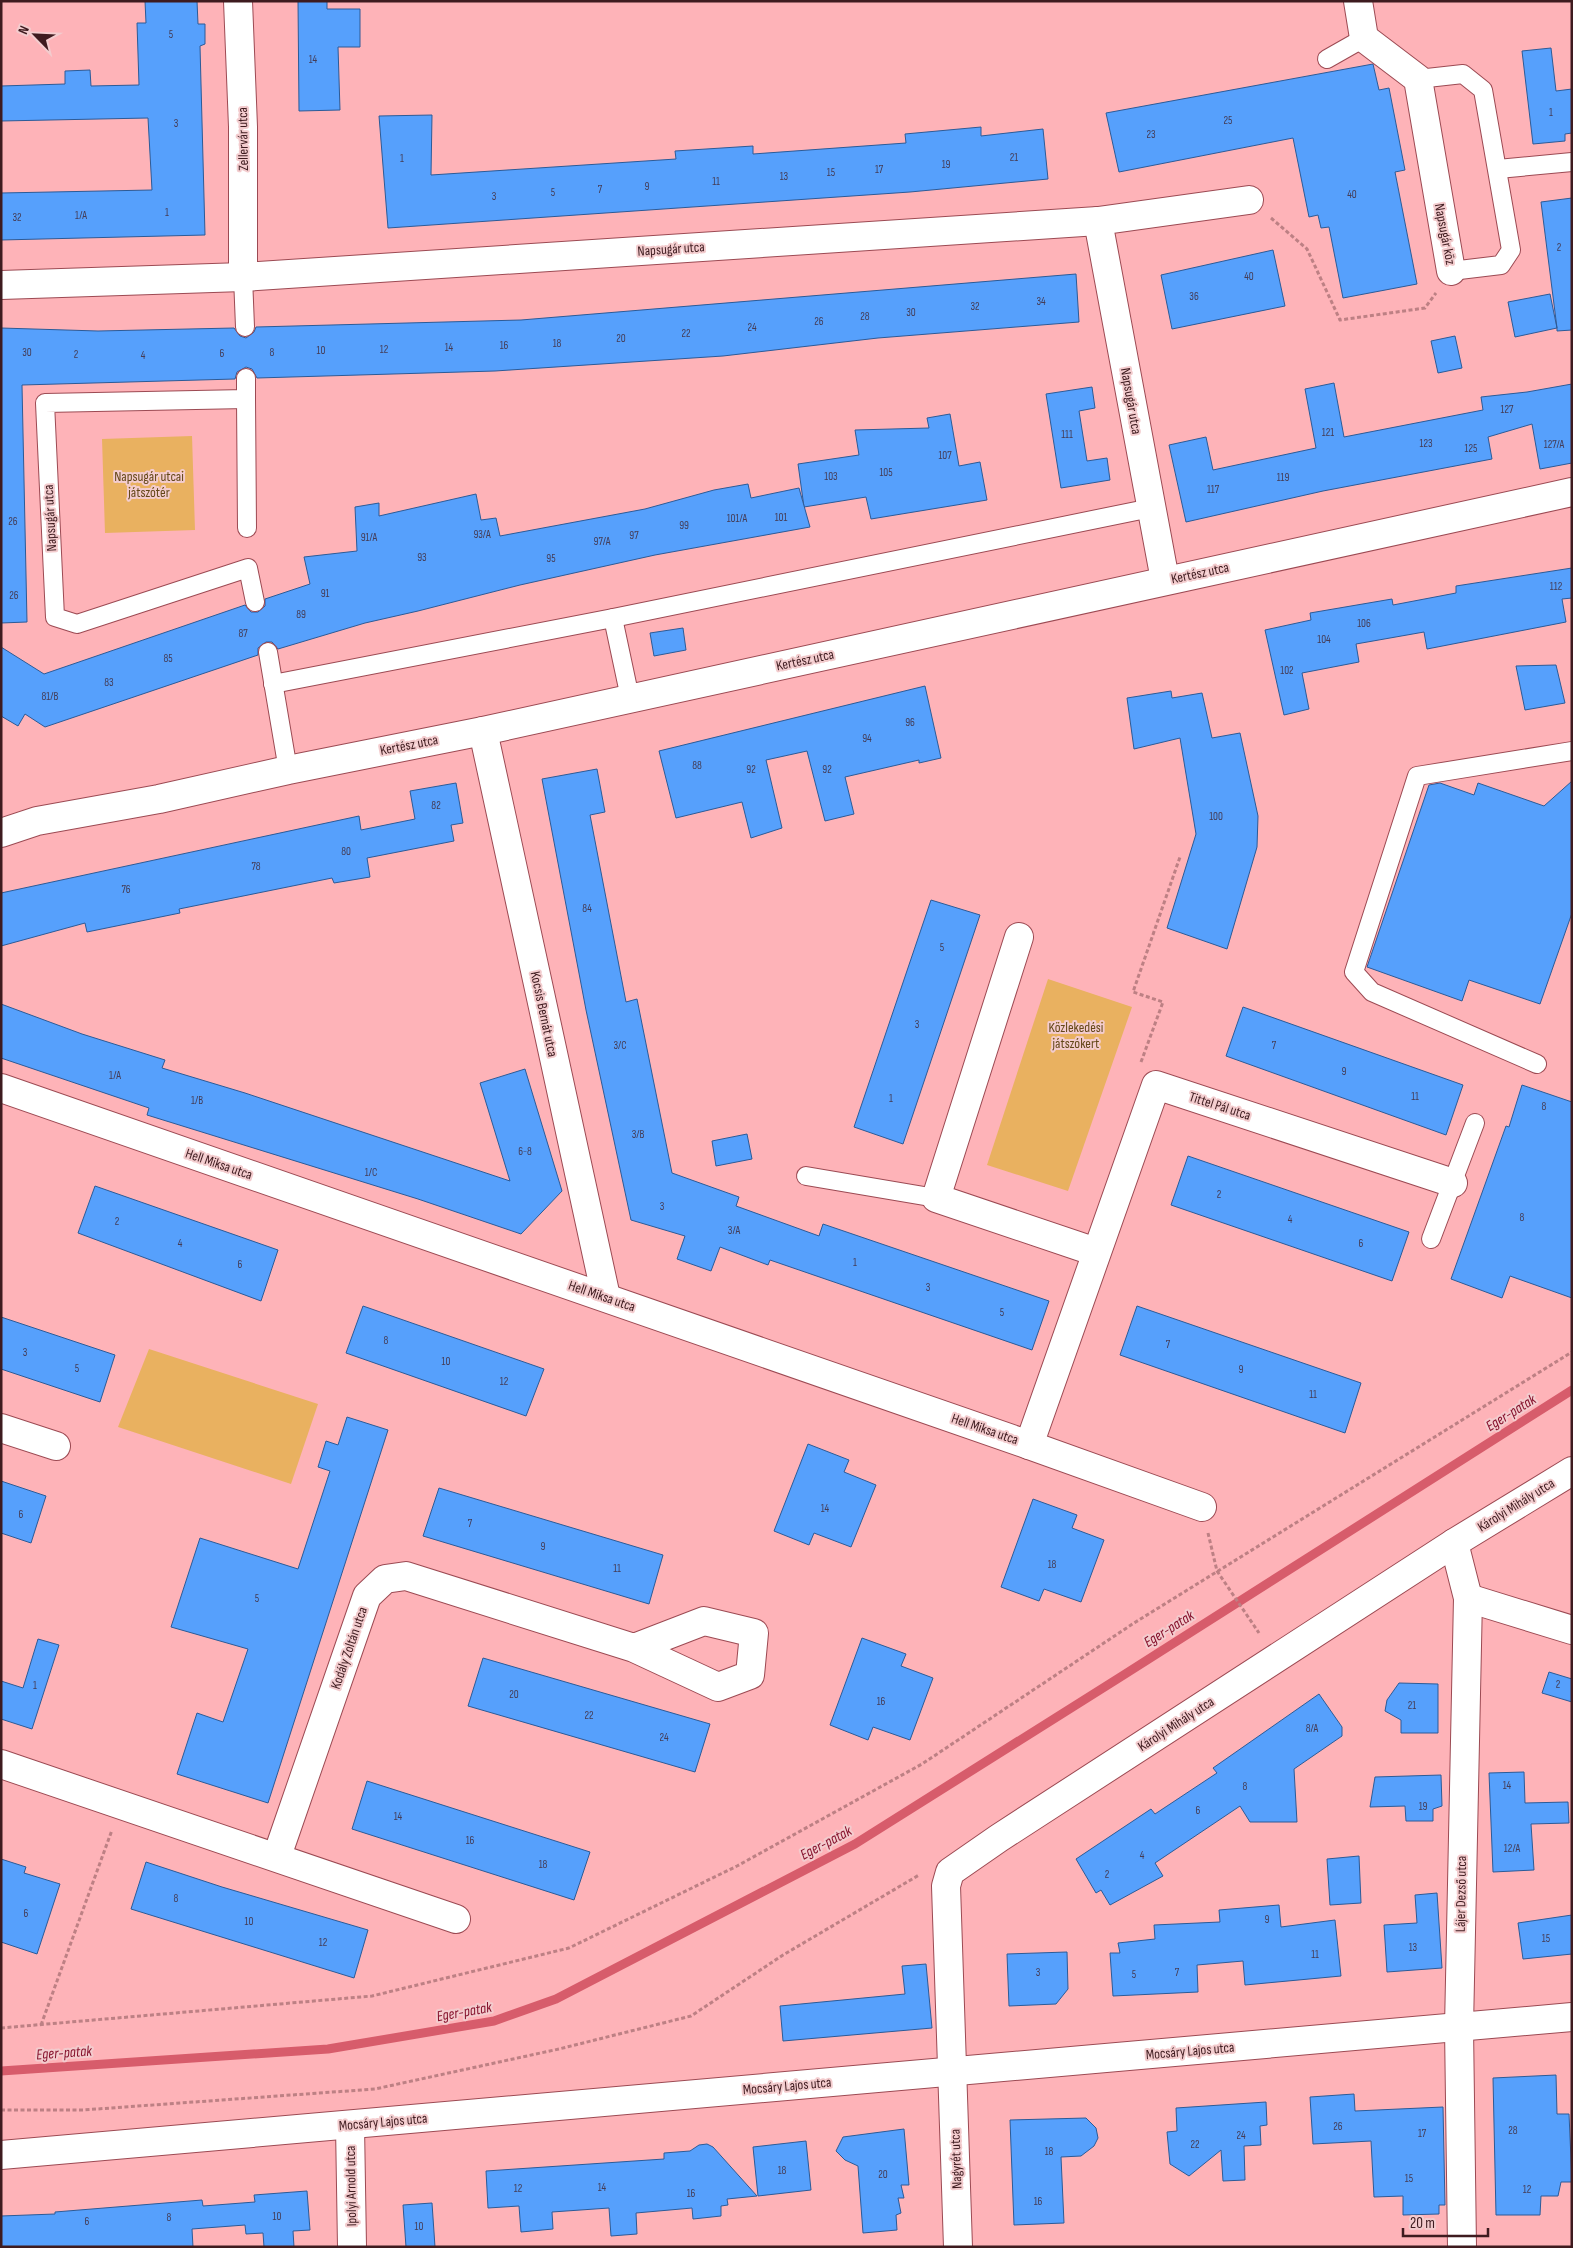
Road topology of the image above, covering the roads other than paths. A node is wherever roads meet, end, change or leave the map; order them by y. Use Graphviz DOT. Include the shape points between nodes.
graph roads {
  1 [pos="238,1"];
  2 [pos="1358,1"];
  3 [pos="1364,38"];
  4 [pos="1327,59"];
  5 [pos="1418,79"];
  6 [pos="1572,162"];
  7 [pos="1498,169"];
  8 [pos="1250,200"];
  9 [pos="1098,222"];
  10 [pos="1451,271"];
  11 [pos="243,277"];
  12 [pos="1,285"];
  13 [pos="245,327"];
  14 [pos="246,378"];
  15 [pos="246,399"];
  16 [pos="1572,492"];
  17 [pos="1151,508"];
  18 [pos="248,528"];
  19 [pos="1165,580"];
  20 [pos="255,602"];
  21 [pos="613,618"];
  22 [pos="268,652"];
  23 [pos="273,684"];
  24 [pos="630,698"];
  25 [pos="482,731"];
  26 [pos="1572,751"];
  27 [pos="288,770"];
  28 [pos="1,819"];
  29 [pos="37,821"];
  30 [pos="1,833"];
  31 [pos="1019,937"];
  32 [pos="1537,1064"];
  33 [pos="1,1088"];
  34 [pos="1474,1123"];
  35 [pos="806,1176"];
  36 [pos="1453,1183"];
  37 [pos="936,1198"];
  38 [pos="1432,1238"];
  39 [pos="1096,1252"];
  40 [pos="606,1298"];
  41 [pos="1,1428"];
  42 [pos="1030,1445"];
  43 [pos="56,1446"];
  44 [pos="1572,1471"];
  45 [pos="1202,1507"];
  46 [pos="1454,1543"];
  47 [pos="1468,1598"];
  48 [pos="1572,1630"];
  49 [pos="634,1648"];
  50 [pos="1,1764"];
  51 [pos="277,1856"];
  52 [pos="456,1919"];
  53 [pos="1572,2017"];
  54 [pos="1458,2027"];
  55 [pos="953,2072"];
  56 [pos="350,2125"];
  57 [pos="1,2155"];
  58 [pos="352,2247"];
  59 [pos="958,2247"];
  60 [pos="1462,2247"];
  1 -- 11 [label="street, Zellervár utca" via="243,128"];
  2 -- 3 [label="street"];
  3 -- 4 [label="lane"];
  3 -- 5 [label="street"];
  5 -- 7 [label="lane, Napsugár köz" via="1463,74 1483,90"];
  5 -- 10 [label="street, Napsugár köz"];
  6 -- 7 [label="lane"];
  7 -- 10 [label="lane, Napsugár köz" via="1511,250 1501,265"];
  8 -- 9 [label="street, Napsugár utca"];
  9 -- 11 [label="street, Napsugár utca"];
  9 -- 17 [label="street, Napsugár utca"];
  11 -- 12 [label="street, Napsugár utca"];
  11 -- 13 [label="lane"];
  14 -- 15 [label="lane"];
  15 -- 18 [label="lane"];
  15 -- 20 [label="lane, Napsugár utca" via="44,403 55,617 77,624 248,568"];
  16 -- 19 [label="street, Kertész utca"];
  17 -- 19 [label="street, Napsugár utca"];
  17 -- 21 [label="lane"];
  19 -- 24 [label="street, Kertész utca"];
  21 -- 23 [label="lane"];
  21 -- 24 [label="lane"];
  22 -- 23 [label="lane"];
  23 -- 27 [label="lane"];
  24 -- 25 [label="street, Kertész utca"];
  25 -- 27 [label="street, Kertész utca"];
  25 -- 40 [label="street, Kocsis Bernát utca"];
  26 -- 32 [label="lane" via="1417,776 1354,972 1372,992"];
  27 -- 29 [label="street, Kertész utca" via="159,799"];
  28 -- 29 [label="street, Kertész utca"];
  29 -- 30 [label="street, Kertész utca"];
  31 -- 37 [label="street"];
  33 -- 40 [label="street, Hell Miksa utca"];
  34 -- 36 [label="lane"];
  35 -- 37 [label="lane"];
  36 -- 38 [label="lane"];
  36 -- 39 [label="street, Tittel Pál utca" via="1156,1085"];
  37 -- 39 [label="street"];
  39 -- 42 [label="street"];
  40 -- 42 [label="street, Hell Miksa utca"];
  41 -- 43 [label="street"];
  42 -- 45 [label="street, Hell Miksa utca"];
  44 -- 46 [label="street, Károlyi Mihály utca"];
  46 -- 47 [label="street, Lájer Dezső utca"];
  46 -- 55 [label="street, Károlyi Mihály utca" via="950,1872 946,1886"];
  47 -- 48 [label="street"];
  47 -- 54 [label="street, Lájer Dezső utca"];
  49 -- 51 [label="street, Kodály Zoltán utca" via="406,1576 385,1579 367,1596"];
  50 -- 51 [label="street"];
  51 -- 52 [label="street"];
  53 -- 54 [label="street, Mocsáry Lajos utca"];
  54 -- 55 [label="street, Mocsáry Lajos utca"];
  54 -- 60 [label="street, Lájer Dezső utca"];
  55 -- 56 [label="street, Mocsáry Lajos utca"];
  55 -- 59 [label="street, Nagyrét utca"];
  56 -- 57 [label="street, Mocsáry Lajos utca"];
  56 -- 58 [label="street, Ipolyi Arnold utca"];
}
